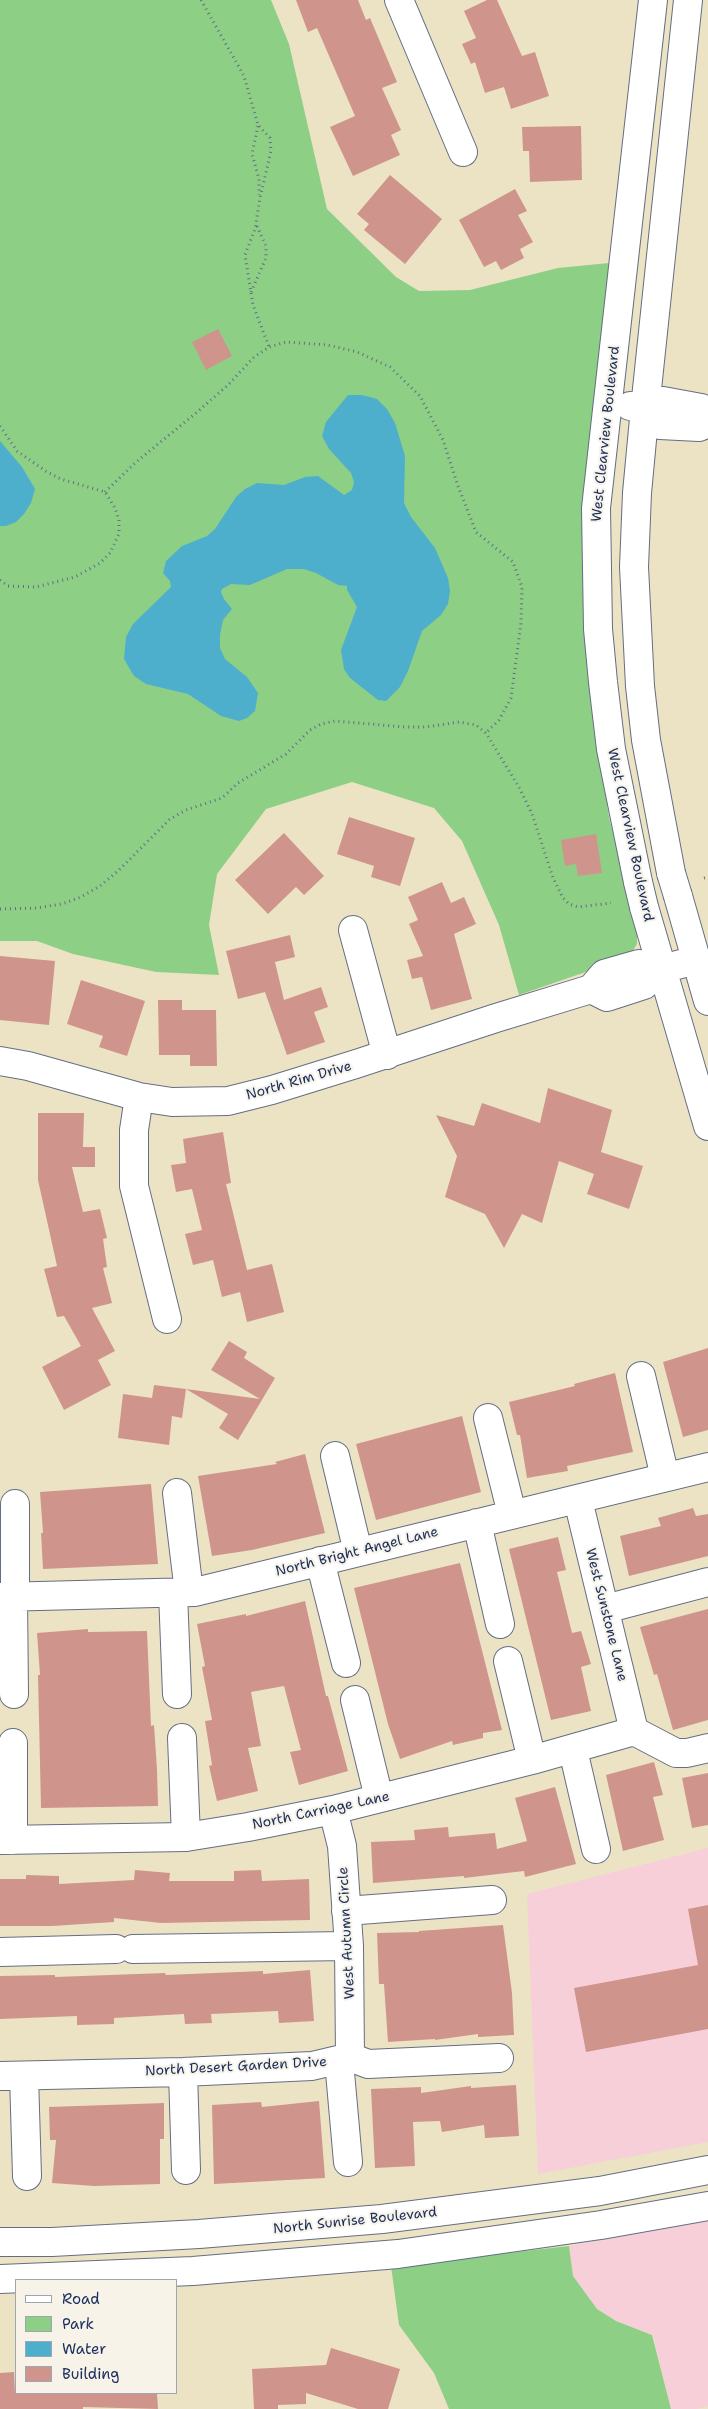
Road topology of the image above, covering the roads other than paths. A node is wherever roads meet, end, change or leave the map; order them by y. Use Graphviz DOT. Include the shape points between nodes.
graph roads {
  1 [pos="653,0"];
  2 [pos="688,0"];
  3 [pos="400,1"];
  4 [pos="463,152"];
  5 [pos="608,404"];
  6 [pos="645,408"];
  7 [pos="708,412"];
  8 [pos="708,423"];
  9 [pos="353,930"];
  10 [pos="696,960"];
  11 [pos="662,969"];
  12 [pos="708,1001"];
  13 [pos="387,1055"];
  14 [pos="0,1061"];
  15 [pos="139,1097"];
  16 [pos="708,1126"];
  17 [pos="167,1319"];
  18 [pos="641,1376"];
  19 [pos="488,1418"];
  20 [pos="335,1456"];
  21 [pos="708,1467"];
  22 [pos="665,1477"];
  23 [pos="177,1493"];
  24 [pos="578,1500"];
  25 [pos="15,1504"];
  26 [pos="512,1514"];
  27 [pos="477,1523"];
  28 [pos="358,1552"];
  29 [pos="320,1561"];
  30 [pos="708,1582"];
  31 [pos="181,1593"];
  32 [pos="6,1597"];
  33 [pos="605,1609"];
  34 [pos="500,1624"];
  35 [pos="508,1661"];
  36 [pos="346,1664"];
  37 [pos="14,1694"];
  38 [pos="177,1694"];
  39 [pos="355,1700"];
  40 [pos="634,1731"];
  41 [pos="182,1738"];
  42 [pos="13,1743"];
  43 [pos="708,1748"];
  44 [pos="573,1750"];
  45 [pos="532,1760"];
  46 [pos="379,1798"];
  47 [pos="333,1810"];
  48 [pos="186,1837"];
  49 [pos="7,1840"];
  50 [pos="596,1849"];
  51 [pos="492,1900"];
  52 [pos="346,1911"];
  53 [pos="349,1946"];
  54 [pos="0,1952"];
  55 [pos="499,2058"];
  56 [pos="344,2059"];
  57 [pos="183,2072"];
  58 [pos="12,2076"];
  59 [pos="348,2162"];
  60 [pos="186,2170"];
  61 [pos="708,2170"];
  62 [pos="27,2176"];
  63 [pos="600,2191"];
  64 [pos="708,2206"];
  65 [pos="600,2225"];
  66 [pos="0,2242"];
  67 [pos="0,2279"];
  1 -- 5 [label="street, West Clearview Boulevard"];
  2 -- 6 [label="street"];
  3 -- 4 [label="street"];
  5 -- 6 [label="street"];
  5 -- 11 [label="street, West Clearview Boulevard" via="596,508 598,629 611,749 641,895"];
  6 -- 7 [label="street" via="663,401"];
  6 -- 8 [label="street" via="660,425 699,427"];
  6 -- 10 [label="street" via="634,566 635,618 646,740 675,885"];
  9 -- 13 [label="street"];
  10 -- 11 [label="street, North Rim Drive"];
  10 -- 12 [label="street"];
  11 -- 13 [label="street, North Rim Drive" via="644,985 607,997 591,989"];
  11 -- 16 [label="street, West Clearview Boulevard"];
  13 -- 15 [label="street, North Rim Drive" via="228,1101 172,1102"];
  14 -- 15 [label="street, North Rim Drive"];
  15 -- 17 [label="street" via="134,1130 134,1186"];
  18 -- 22 [label="street"];
  19 -- 26 [label="street"];
  20 -- 28 [label="street"];
  21 -- 22 [label="street, North Bright Angel Lane"];
  22 -- 24 [label="street, North Bright Angel Lane"];
  23 -- 31 [label="street"];
  24 -- 26 [label="street, North Bright Angel Lane"];
  24 -- 33 [label="street, West Sunstone Lane"];
  25 -- 32 [label="street" via="15,1584"];
  26 -- 27 [label="street, North Bright Angel Lane"];
  27 -- 28 [label="street, North Bright Angel Lane"];
  27 -- 34 [label="street"];
  28 -- 29 [label="street, North Bright Angel Lane"];
  29 -- 31 [label="street, North Bright Angel Lane"];
  29 -- 36 [label="street"];
  30 -- 33 [label="street"];
  31 -- 32 [label="street, North Bright Angel Lane"];
  31 -- 38 [label="street"];
  32 -- 37 [label="street"];
  33 -- 40 [label="street, West Sunstone Lane"];
  35 -- 45 [label="street"];
  39 -- 46 [label="street"];
  40 -- 43 [label="street" via="676,1753"];
  40 -- 44 [label="street, North Carriage Lane"];
  41 -- 48 [label="street"];
  42 -- 49 [label="street"];
  44 -- 45 [label="street, North Carriage Lane"];
  44 -- 50 [label="street"];
  45 -- 46 [label="street, North Carriage Lane"];
  46 -- 47 [label="street, North Carriage Lane"];
  47 -- 48 [label="street, North Carriage Lane"];
  47 -- 52 [label="street, West Autumn Circle" via="342,1846"];
  48 -- 49 [label="street, North Carriage Lane"];
  51 -- 52 [label="street"];
  52 -- 53 [label="street, West Autumn Circle"];
  53 -- 54 [label="street"];
  53 -- 56 [label="street, West Autumn Circle"];
  55 -- 56 [label="street, North Desert Garden Drive" via="368,2064"];
  56 -- 57 [label="street, North Desert Garden Drive" via="312,2066"];
  56 -- 59 [label="street, West Autumn Circle"];
  57 -- 58 [label="street, North Desert Garden Drive"];
  57 -- 60 [label="street"];
  58 -- 62 [label="street"];
  61 -- 63 [label="street, North Sunrise Boulevard"];
  63 -- 65 [label="street"];
  63 -- 66 [label="street, North Sunrise Boulevard" via="279,2229"];
  64 -- 65 [label="street"];
  65 -- 67 [label="street" via="398,2254 278,2265"];
}
